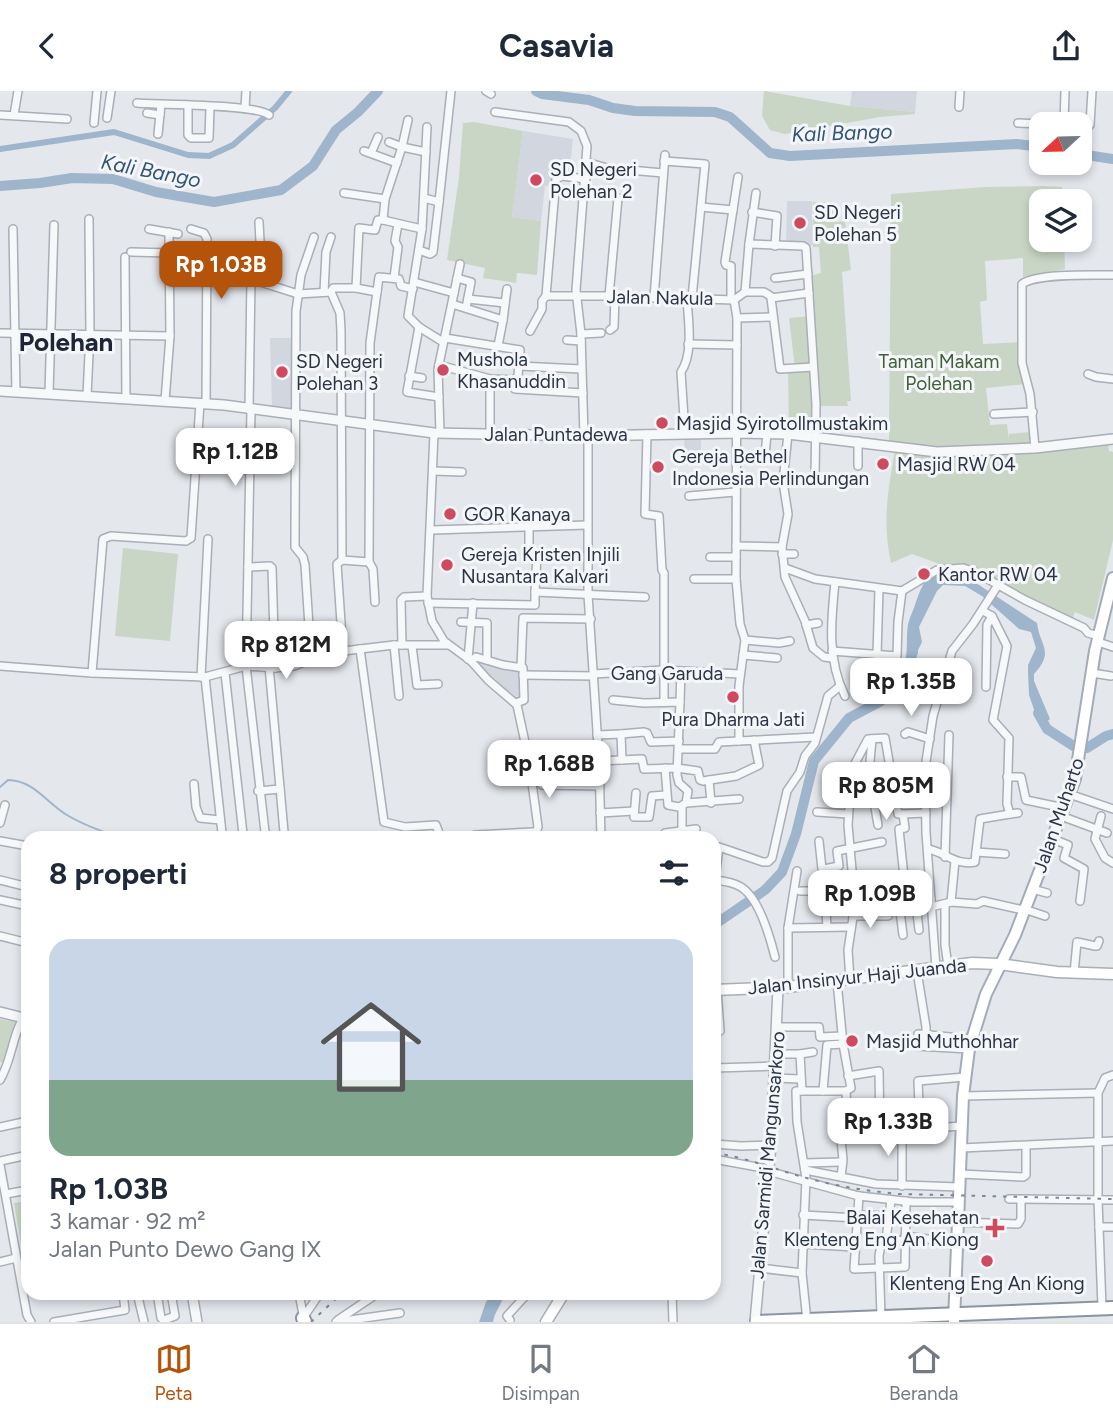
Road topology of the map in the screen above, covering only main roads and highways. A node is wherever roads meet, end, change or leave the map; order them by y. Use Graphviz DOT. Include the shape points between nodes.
graph roads {
  1 [pos="1113,582"];
  2 [pos="999,964"];
  3 [pos="1113,974"];
  4 [pos="721,989"];
  5 [pos="560,1300"];
  6 [pos="1107,1308"];
  7 [pos="954,1317"];
  8 [pos="807,1320"];
  9 [pos="546,1322"];
  10 [pos="756,1322"];
  1 -- 2 [label="main road, Jalan Muharto" via="1098,639 1078,764 1053,839"];
  2 -- 3 [label="main road, Jalan Insinyur Haji Juanda"];
  2 -- 4 [label="main road, Jalan Insinyur Haji Juanda" via="972,963 783,987"];
  2 -- 7 [label="main road, Jalan Muharto" via="986,994 965,1077"];
  5 -- 9 [label="main road"];
  6 -- 7 [label="highway"];
  7 -- 8 [label="highway"];
  8 -- 10 [label="highway"];
}
